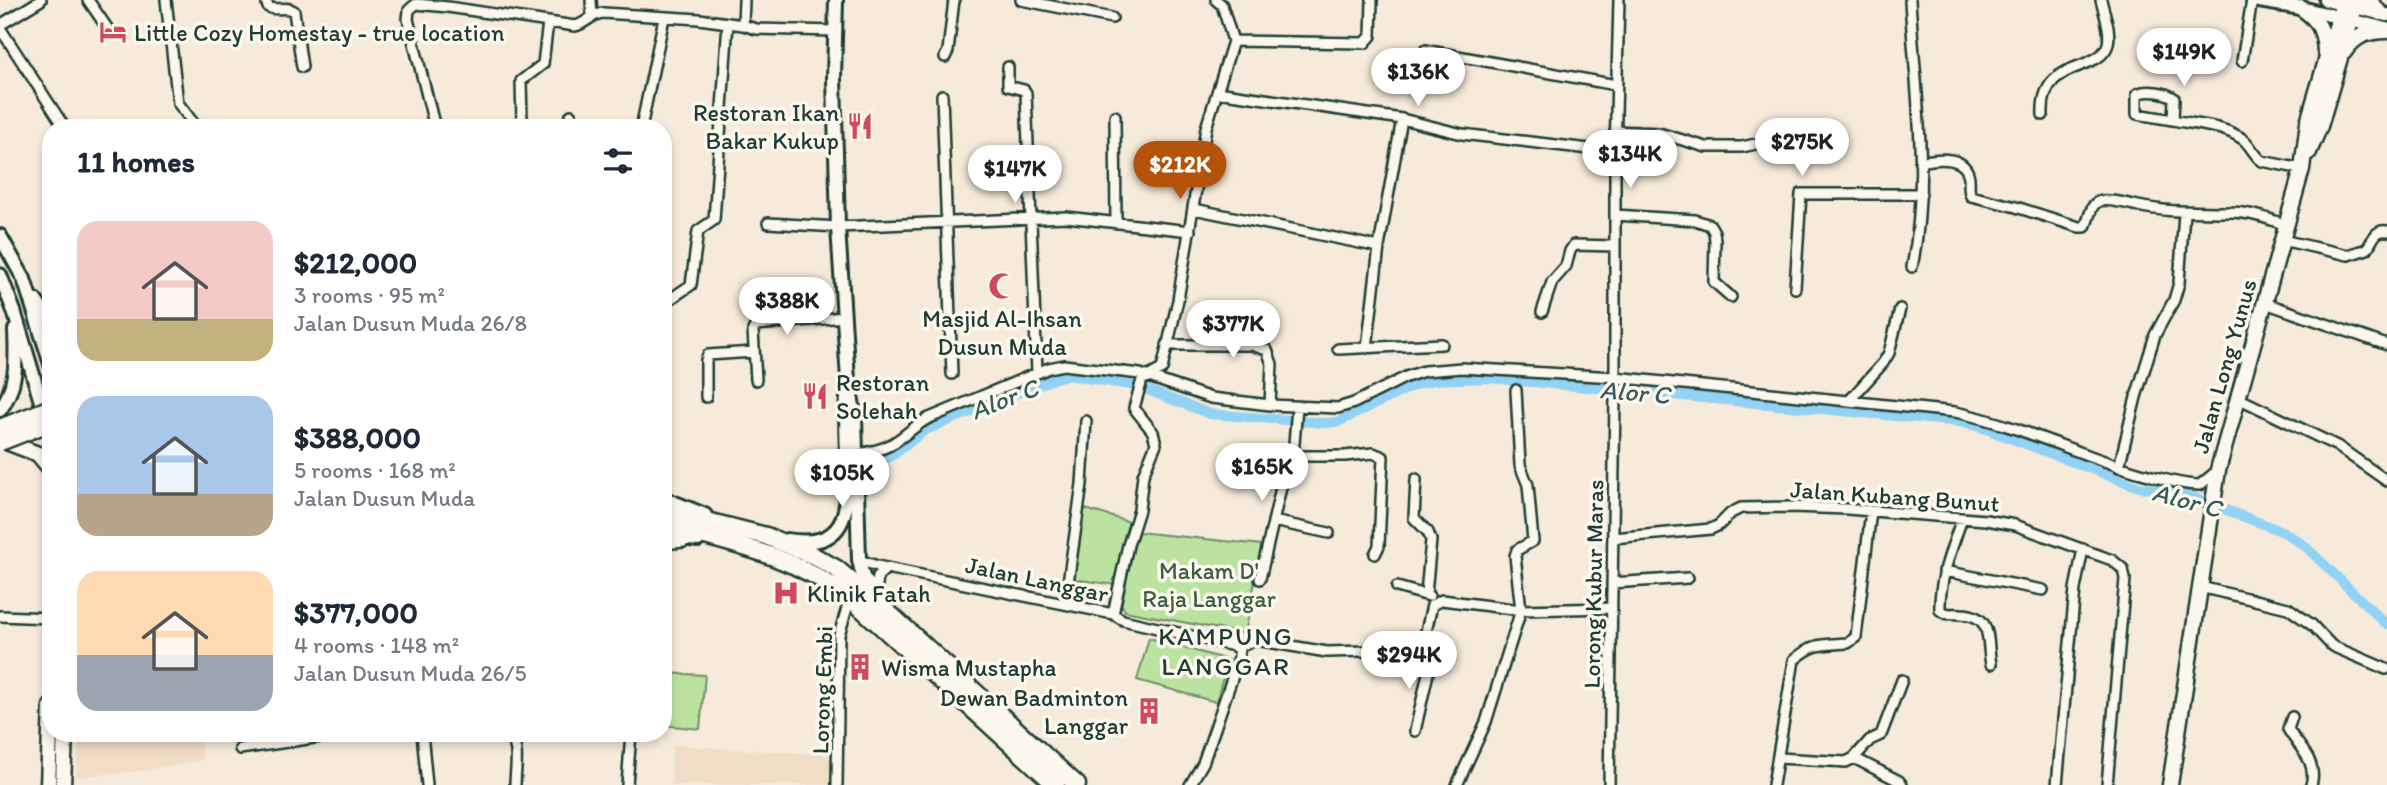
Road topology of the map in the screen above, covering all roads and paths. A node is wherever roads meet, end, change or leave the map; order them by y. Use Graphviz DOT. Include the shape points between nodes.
graph roads {
  1 [pos="41,0"];
  2 [pos="88,0"];
  3 [pos="166,0"];
  4 [pos="266,0"];
  5 [pos="591,0"];
  6 [pos="744,0"];
  7 [pos="836,0"];
  8 [pos="954,0"];
  9 [pos="1021,0"];
  10 [pos="1216,0"];
  11 [pos="1372,0"];
  12 [pos="1619,0"];
  13 [pos="1910,0"];
  14 [pos="2101,0"];
  15 [pos="2252,0"];
  16 [pos="2326,0"];
  17 [pos="2369,0"];
  18 [pos="449,3"];
  19 [pos="2301,8"];
  20 [pos="2348,8"];
  21 [pos="2384,14"];
  22 [pos="592,16"];
  23 [pos="664,18"];
  24 [pos="1112,18"];
  25 [pos="548,22"];
  26 [pos="727,23"];
  27 [pos="743,25"];
  28 [pos="0,26"];
  29 [pos="2387,30"];
  30 [pos="835,31"];
  31 [pos="110,32"];
  32 [pos="1234,41"];
  33 [pos="1425,50"];
  34 [pos="944,57"];
  35 [pos="2242,61"];
  36 [pos="302,67"];
  37 [pos="1008,67"];
  38 [pos="2331,69"];
  39 [pos="1616,85"];
  40 [pos="1217,92"];
  41 [pos="942,95"];
  42 [pos="571,114"];
  43 [pos="1115,116"];
  44 [pos="2043,116"];
  45 [pos="59,119"];
  46 [pos="190,119"];
  47 [pos="433,119"];
  48 [pos="522,119"];
  49 [pos="570,119"];
  50 [pos="643,119"];
  51 [pos="1402,119"];
  52 [pos="2172,120"];
  53 [pos="1615,131"];
  54 [pos="1780,144"];
  55 [pos="1615,152"];
  56 [pos="1920,162"];
  57 [pos="2302,169"];
  58 [pos="1921,194"];
  59 [pos="1194,209"];
  60 [pos="2184,213"];
  61 [pos="1615,215"];
  62 [pos="1031,219"];
  63 [pos="947,222"];
  64 [pos="768,223"];
  65 [pos="1116,223"];
  66 [pos="2286,225"];
  67 [pos="838,227"];
  68 [pos="1190,231"];
  69 [pos="2387,231"];
  70 [pos="0,236"];
  71 [pos="2283,240"];
  72 [pos="1615,246"];
  73 [pos="1379,247"];
  74 [pos="1912,267"];
  75 [pos="0,275"];
  76 [pos="27,288"];
  77 [pos="1795,288"];
  78 [pos="672,298"];
  79 [pos="1731,298"];
  80 [pos="2264,303"];
  81 [pos="1900,309"];
  82 [pos="42,310"];
  83 [pos="14,311"];
  84 [pos="1542,312"];
  85 [pos="844,317"];
  86 [pos="42,335"];
  87 [pos="1442,344"];
  88 [pos="1167,345"];
  89 [pos="2387,345"];
  90 [pos="1367,348"];
  91 [pos="1338,349"];
  92 [pos="754,352"];
  93 [pos="1037,373"];
  94 [pos="952,374"];
  95 [pos="1145,379"];
  96 [pos="756,380"];
  97 [pos="848,380"];
  98 [pos="1615,380"];
  99 [pos="42,388"];
  100 [pos="1516,390"];
  101 [pos="706,397"];
  102 [pos="2238,398"];
  103 [pos="1849,401"];
  104 [pos="1270,405"];
  105 [pos="42,407"];
  106 [pos="42,408"];
  107 [pos="0,410"];
  108 [pos="1297,410"];
  109 [pos="1086,421"];
  110 [pos="0,422"];
  111 [pos="0,428"];
  112 [pos="42,430"];
  113 [pos="3,444"];
  114 [pos="857,454"];
  115 [pos="1293,456"];
  116 [pos="42,459"];
  117 [pos="2119,467"];
  118 [pos="2218,470"];
  119 [pos="1416,478"];
  120 [pos="2387,481"];
  121 [pos="672,502"];
  122 [pos="1871,511"];
  123 [pos="672,512"];
  124 [pos="1962,519"];
  125 [pos="1273,522"];
  126 [pos="672,527"];
  127 [pos="1329,533"];
  128 [pos="759,534"];
  129 [pos="672,537"];
  130 [pos="1613,538"];
  131 [pos="707,541"];
  132 [pos="727,542"];
  133 [pos="672,543"];
  134 [pos="2083,549"];
  135 [pos="1375,554"];
  136 [pos="859,560"];
  137 [pos="887,568"];
  138 [pos="1944,571"];
  139 [pos="1688,578"];
  140 [pos="1260,579"];
  141 [pos="1612,583"];
  142 [pos="1397,587"];
  143 [pos="2200,587"];
  144 [pos="2043,590"];
  145 [pos="876,594"];
  146 [pos="1426,594"];
  147 [pos="850,598"];
  148 [pos="1437,600"];
  149 [pos="1065,604"];
  150 [pos="1612,608"];
  151 [pos="1521,610"];
  152 [pos="1112,614"];
  153 [pos="892,616"];
  154 [pos="0,617"];
  155 [pos="42,618"];
  156 [pos="1419,645"];
  157 [pos="1237,648"];
  158 [pos="1991,664"];
  159 [pos="2386,668"];
  160 [pos="1902,680"];
  161 [pos="2292,717"];
  162 [pos="1415,731"];
  163 [pos="50,742"];
  164 [pos="65,742"];
  165 [pos="287,742"];
  166 [pos="423,742"];
  167 [pos="515,742"];
  168 [pos="630,742"];
  169 [pos="240,749"];
  170 [pos="1779,758"];
  171 [pos="1854,758"];
  172 [pos="48,785"];
  173 [pos="63,785"];
  174 [pos="426,785"];
  175 [pos="515,785"];
  176 [pos="627,785"];
  177 [pos="837,785"];
  178 [pos="1056,785"];
  179 [pos="1077,785"];
  180 [pos="1190,785"];
  181 [pos="1457,785"];
  182 [pos="1609,785"];
  183 [pos="1773,785"];
  184 [pos="1902,785"];
  185 [pos="2057,785"];
  186 [pos="2108,785"];
  187 [pos="2170,785"];
  188 [pos="2311,785"];
  1 -- 28 [label="street"];
  2 -- 31 [label="street"];
  3 -- 46 [label="street" via="178,103"];
  4 -- 36 [label="street" via="273,10 295,11"];
  5 -- 22 [label="street"];
  6 -- 27 [label="street"];
  7 -- 30 [label="main road"];
  8 -- 34 [label="street"];
  9 -- 24 [label="street"];
  10 -- 32 [label="street"];
  11 -- 32 [label="street" via="1371,36 1364,43"];
  12 -- 39 [label="street, Lorong Kubur Maras"];
  13 -- 56 [label="street"];
  14 -- 44 [label="street" via="2109,40 2106,48 2050,83 2044,92"];
  15 -- 19 [label="main road"];
  15 -- 35 [label="street"];
  16 -- 20 [label="main road"];
  17 -- 21 [label="main road"];
  18 -- 25 [label="street"];
  18 -- 47 [label="street" via="416,4 408,14"];
  19 -- 20 [label="main road"];
  19 -- 38 [label="main road" via="2323,30"];
  20 -- 21 [label="main road"];
  20 -- 29 [label="main road"];
  20 -- 38 [label="main road, Jalan Long Yunus"];
  22 -- 23 [label="street"];
  22 -- 25 [label="street" via="575,26"];
  23 -- 26 [label="street"];
  23 -- 50 [label="street"];
  25 -- 48 [label="street" via="543,64 521,81"];
  26 -- 27 [label="street"];
  26 -- 78 [label="street" via="715,220 697,234 691,285"];
  27 -- 30 [label="street"];
  28 -- 45 [label="street"];
  29 -- 38 [label="main road" via="2353,41"];
  30 -- 67 [label="main road"];
  32 -- 40 [label="street"];
  33 -- 39 [label="street"];
  37 -- 62 [label="street" via="1008,86 1026,92"];
  38 -- 57 [label="main road, Jalan Long Yunus" via="2320,126"];
  39 -- 53 [label="street, Lorong Kubur Maras"];
  40 -- 51 [label="street"];
  40 -- 59 [label="street" via="1206,128"];
  41 -- 63 [label="street"];
  42 -- 49 [label="street"];
  43 -- 65 [label="street"];
  51 -- 55 [label="street" via="1462,134"];
  51 -- 73 [label="street"];
  52 -- 52 [label="street" via="2174,98 2170,94 2137,94 2137,114"];
  52 -- 57 [label="street" via="2226,130 2247,142 2262,161"];
  53 -- 54 [label="street" via="1659,133 1706,147"];
  53 -- 55 [label="street, Lorong Kubur Maras"];
  55 -- 61 [label="street, Lorong Kubur Maras"];
  56 -- 58 [label="street"];
  56 -- 60 [label="street" via="1940,159 1959,164 1969,176 1971,196 2079,227 2085,227 2093,205 2101,201"];
  57 -- 66 [label="main road, Jalan Long Yunus"];
  58 -- 74 [label="street"];
  58 -- 77 [label="street" via="1801,194"];
  59 -- 68 [label="street"];
  59 -- 73 [label="street"];
  60 -- 66 [label="street" via="2257,215"];
  60 -- 117 [label="street" via="2179,283 2155,335"];
  61 -- 72 [label="street, Lorong Kubur Maras"];
  61 -- 79 [label="street" via="1696,220 1710,225 1714,232 1714,282"];
  62 -- 63 [label="street"];
  62 -- 65 [label="street"];
  62 -- 93 [label="street"];
  63 -- 67 [label="street"];
  63 -- 94 [label="street"];
  64 -- 67 [label="street"];
  65 -- 68 [label="street"];
  66 -- 71 [label="main road, Jalan Long Yunus"];
  67 -- 85 [label="main road"];
  68 -- 88 [label="street"];
  69 -- 71 [label="street" via="2375,234 2367,249 2348,255"];
  70 -- 76 [label="main road"];
  71 -- 80 [label="main road, Jalan Long Yunus"];
  72 -- 84 [label="street" via="1574,245 1566,266 1552,282"];
  72 -- 98 [label="street, Lorong Kubur Maras"];
  73 -- 90 [label="street"];
  75 -- 83 [label="main road"];
  76 -- 82 [label="main road"];
  76 -- 86 [label="main road"];
  80 -- 89 [label="street"];
  80 -- 102 [label="main road, Jalan Long Yunus"];
  81 -- 103 [label="street" via="1889,353"];
  83 -- 99 [label="main road"];
  83 -- 107 [label="main road" via="15,380"];
  85 -- 92 [label="street" via="756,325"];
  85 -- 97 [label="main road"];
  87 -- 90 [label="street"];
  88 -- 95 [label="street" via="1161,371"];
  88 -- 104 [label="street" via="1251,345 1267,351 1272,364"];
  90 -- 91 [label="street"];
  92 -- 96 [label="street"];
  92 -- 101 [label="street" via="708,355"];
  93 -- 95 [label="street" via="1064,365"];
  93 -- 114 [label="street" via="928,419 893,444"];
  95 -- 104 [label="street" via="1211,398"];
  95 -- 152 [label="street" via="1135,412 1153,432 1156,444 1143,475 1139,510"];
  97 -- 114 [label="main road"];
  97 -- 128 [label="main road" via="845,518 820,541"];
  98 -- 103 [label="street"];
  98 -- 108 [label="street" via="1511,369 1424,371 1338,408"];
  98 -- 130 [label="street, Lorong Kubur Maras"];
  100 -- 151 [label="street" via="1520,465 1528,485 1533,534 1533,541 1515,556"];
  102 -- 118 [label="main road, Jalan Long Yunus"];
  102 -- 120 [label="street" via="2337,446"];
  103 -- 117 [label="street" via="1983,418"];
  104 -- 108 [label="street"];
  105 -- 110 [label="main road"];
  106 -- 111 [label="highway, bridge"];
  108 -- 115 [label="street"];
  109 -- 149 [label="street"];
  112 -- 113 [label="highway, bridge"];
  113 -- 116 [label="main road"];
  114 -- 136 [label="main road"];
  115 -- 125 [label="street"];
  115 -- 135 [label="street" via="1373,453 1383,457"];
  117 -- 118 [label="street" via="2192,485 2200,485"];
  118 -- 143 [label="main road, Jalan Long Yunus"];
  119 -- 146 [label="street" via="1414,519 1431,540"];
  121 -- 128 [label="main road"];
  122 -- 124 [label="street, Jalan Kubang Bunut"];
  122 -- 130 [label="street, Jalan Kubang Bunut" via="1741,508 1711,529"];
  122 -- 170 [label="street" via="1856,637 1848,643 1810,647 1794,660"];
  123 -- 128 [label="highway"];
  124 -- 134 [label="street, Jalan Kubang Bunut" via="2015,525"];
  124 -- 138 [label="street"];
  125 -- 127 [label="street"];
  125 -- 140 [label="street"];
  126 -- 132 [label="highway"];
  128 -- 153 [label="highway" via="838,569"];
  129 -- 131 [label="main road"];
  130 -- 141 [label="street, Lorong Kubur Maras"];
  131 -- 132 [label="main road"];
  131 -- 133 [label="street"];
  132 -- 147 [label="highway" via="802,567"];
  134 -- 185 [label="street" via="2075,589"];
  134 -- 186 [label="street, Jalan Kubang Bunut" via="2120,564 2125,573"];
  136 -- 137 [label="street, Jalan Langgar"];
  136 -- 145 [label="main road" via="863,577"];
  137 -- 145 [label="street" via="878,576"];
  137 -- 149 [label="street, Jalan Langgar"];
  138 -- 144 [label="street"];
  138 -- 158 [label="street" via="1940,610 1984,622"];
  139 -- 141 [label="street"];
  141 -- 150 [label="street, Lorong Kubur Maras"];
  142 -- 146 [label="street"];
  143 -- 159 [label="street" via="2288,608 2332,646"];
  143 -- 187 [label="main road, Jalan Long Yunus"];
  145 -- 153 [label="main road"];
  146 -- 148 [label="street"];
  147 -- 177 [label="street, Lorong Embi" via="839,635"];
  147 -- 178 [label="highway"];
  148 -- 151 [label="street"];
  148 -- 156 [label="street"];
  149 -- 152 [label="street, Jalan Langgar"];
  150 -- 151 [label="street"];
  150 -- 182 [label="street, Lorong Kubur Maras"];
  151 -- 181 [label="street" via="1486,722"];
  152 -- 157 [label="street, Jalan Langgar"];
  153 -- 179 [label="highway"];
  154 -- 155 [label="street"];
  156 -- 157 [label="street" via="1327,652 1255,640"];
  156 -- 162 [label="street" via="1431,660"];
  157 -- 180 [label="street" via="1239,658 1203,763"];
  160 -- 171 [label="street" via="1881,735"];
  161 -- 188 [label="street" via="2288,729 2310,757"];
  163 -- 172 [label="main road"];
  164 -- 173 [label="main road"];
  165 -- 169 [label="street"];
  166 -- 174 [label="street"];
  167 -- 175 [label="street"];
  168 -- 176 [label="street"];
  170 -- 171 [label="street" via="1837,763"];
  170 -- 183 [label="street"];
  171 -- 184 [label="street"];
}
